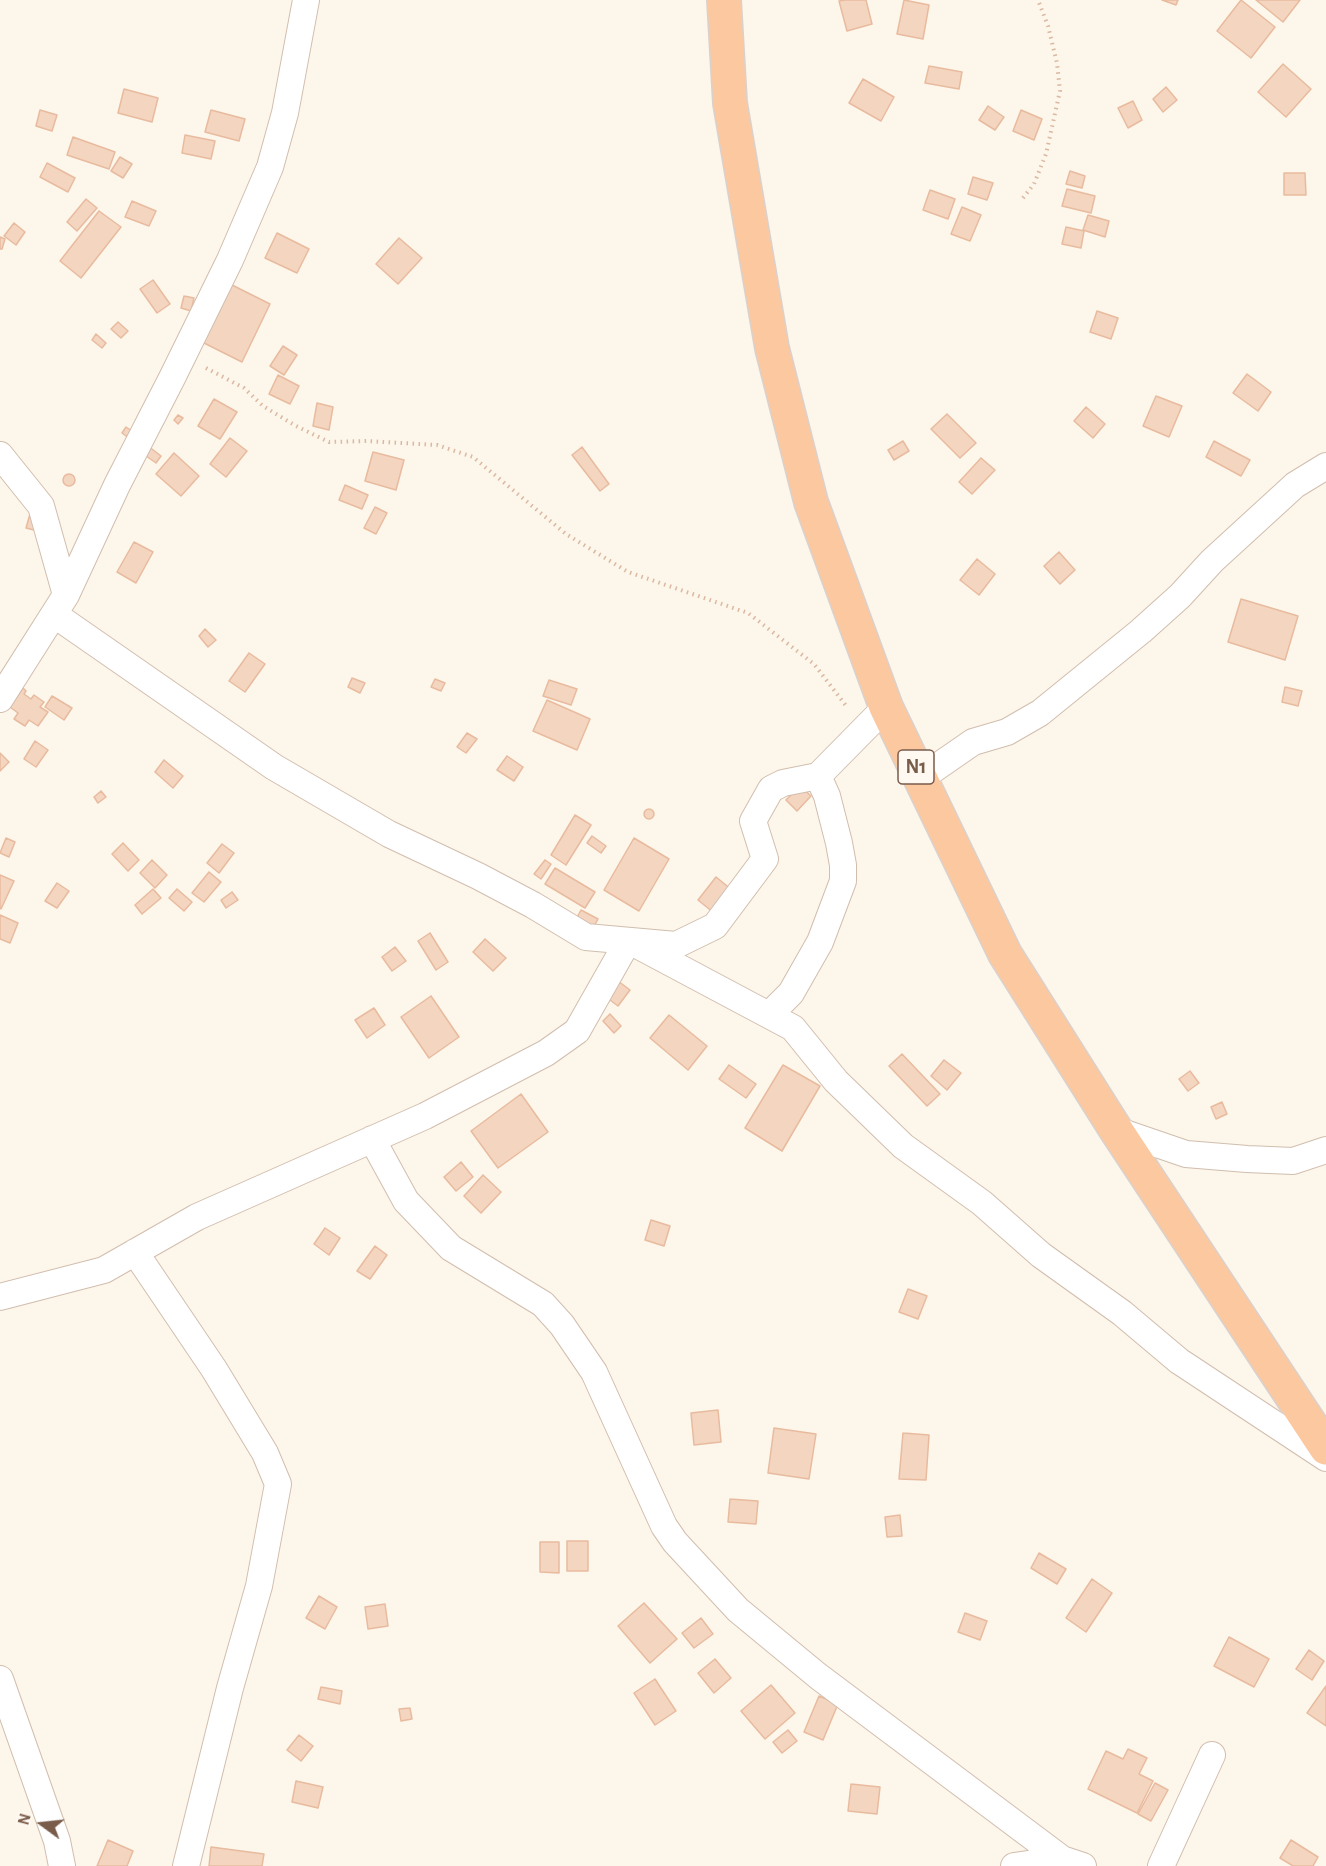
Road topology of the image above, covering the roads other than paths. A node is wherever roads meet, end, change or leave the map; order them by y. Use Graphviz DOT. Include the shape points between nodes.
graph roads {
  1 [pos="306,0"];
  2 [pos="724,0"];
  3 [pos="0,455"];
  4 [pos="1326,466"];
  5 [pos="60,605"];
  6 [pos="0,699"];
  7 [pos="875,718"];
  8 [pos="818,776"];
  9 [pos="921,777"];
  10 [pos="628,941"];
  11 [pos="768,1015"];
  12 [pos="1116,1130"];
  13 [pos="372,1139"];
  14 [pos="1326,1150"];
  15 [pos="135,1252"];
  16 [pos="0,1297"];
  17 [pos="1326,1448"];
  18 [pos="1326,1458"];
  19 [pos="0,1679"];
  20 [pos="1212,1755"];
  21 [pos="1072,1862"];
  22 [pos="62,1866"];
  23 [pos="186,1866"];
  24 [pos="1014,1866"];
  25 [pos="1161,1866"];
  1 -- 5 [label="street" via="285,113 270,167 230,260"];
  2 -- 7 [label="highway, N1" via="730,103 772,348 811,502"];
  3 -- 5 [label="street" via="41,506"];
  4 -- 9 [label="street" via="1294,485 1142,631 1048,707 1007,732 973,742"];
  5 -- 6 [label="street"];
  5 -- 10 [label="street" via="274,767 388,834 478,876 586,937"];
  7 -- 8 [label="street"];
  7 -- 9 [label="highway, N1"];
  8 -- 10 [label="street" via="771,789 753,821 765,859 715,926 676,945"];
  8 -- 11 [label="street" via="839,843 843,881 820,942 790,993"];
  9 -- 12 [label="highway, N1" via="1005,954"];
  10 -- 11 [label="street"];
  10 -- 13 [label="street" via="577,1031 536,1058"];
  11 -- 18 [label="street" via="793,1028 836,1081 903,1146 982,1203 1041,1255 1122,1313 1179,1361"];
  12 -- 14 [label="street" via="1186,1154 1293,1161"];
  12 -- 17 [label="highway, N1"];
  13 -- 15 [label="street" via="197,1217"];
  13 -- 21 [label="street" via="406,1201 451,1248 543,1305 562,1325 594,1372 664,1526 738,1610 818,1676"];
  15 -- 16 [label="street" via="104,1270"];
  15 -- 23 [label="street" via="214,1369 265,1453 278,1484 259,1586"];
  19 -- 22 [label="street" via="57,1841"];
  20 -- 25 [label="street"];
  21 -- 24 [label="street"];
}
